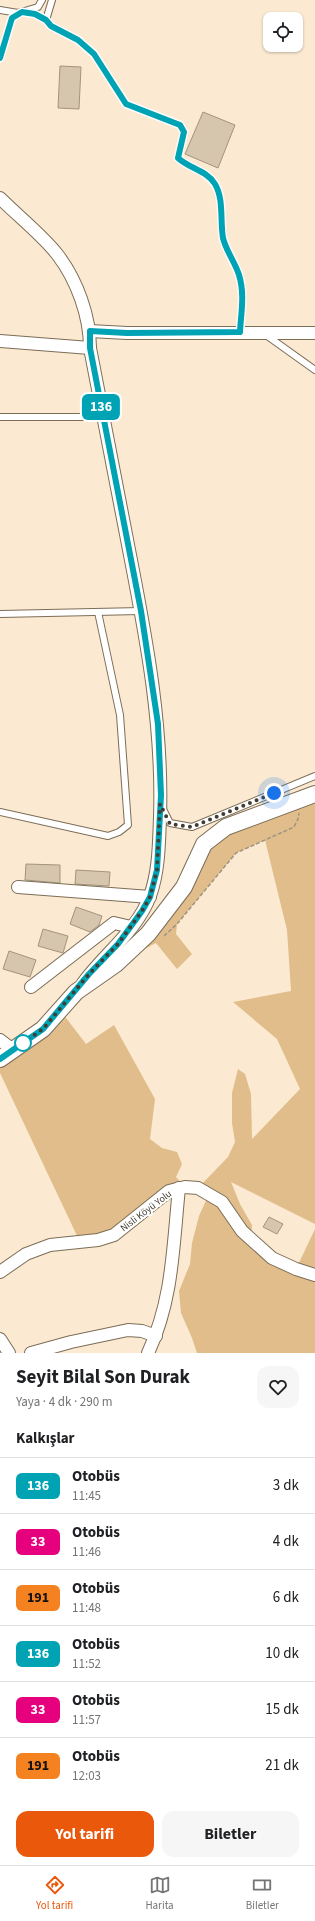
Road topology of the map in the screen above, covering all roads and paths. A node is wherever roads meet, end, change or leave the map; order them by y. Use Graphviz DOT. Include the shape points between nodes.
graph roads {
  1 [pos="42,0"];
  2 [pos="52,0"];
  3 [pos="0,10"];
  4 [pos="20,12"];
  5 [pos="46,20"];
  6 [pos="0,58"];
  7 [pos="0,198"];
  8 [pos="90,331"];
  9 [pos="240,332"];
  10 [pos="262,332"];
  11 [pos="315,333"];
  12 [pos="0,341"];
  13 [pos="90,348"];
  14 [pos="315,370"];
  15 [pos="0,417"];
  16 [pos="103,417"];
  17 [pos="141,611"];
  18 [pos="98,612"];
  19 [pos="0,614"];
  20 [pos="315,776"];
  21 [pos="315,794"];
  22 [pos="299,800"];
  23 [pos="160,804"];
  24 [pos="0,812"];
  25 [pos="18,887"];
  26 [pos="150,897"];
  27 [pos="131,928"];
  28 [pos="161,938"];
  29 [pos="30,987"];
  30 [pos="76,992"];
  31 [pos="0,1040"];
  32 [pos="6,1054"];
  33 [pos="179,1188"];
  34 [pos="0,1272"];
  35 [pos="315,1275"];
  36 [pos="156,1336"];
  37 [pos="0,1339"];
  38 [pos="8,1353"];
  39 [pos="31,1353"];
  40 [pos="148,1353"];
  1 -- 4 [label="lane" via="38,7"];
  2 -- 5 [label="lane"];
  3 -- 4 [label="lane"];
  4 -- 5 [label="lane" via="35,14"];
  4 -- 6 [label="lane" via="12,18"];
  5 -- 9 [label="lane" via="51,26 78,40 94,54 126,104 180,125 184,132 178,158 207,174 216,185 220,200 223,239 239,275 243,296"];
  7 -- 8 [label="street" via="57,254 77,287"];
  8 -- 9 [label="street"];
  8 -- 13 [label="street"];
  9 -- 10 [label="street"];
  10 -- 11 [label="street"];
  10 -- 14 [label="lane"];
  12 -- 13 [label="street"];
  13 -- 16 [label="street"];
  15 -- 16 [label="lane"];
  16 -- 17 [label="street"];
  17 -- 18 [label="lane"];
  17 -- 23 [label="street" via="158,724"];
  18 -- 19 [label="lane"];
  18 -- 24 [label="lane" via="120,715 128,825 108,836"];
  20 -- 23 [label="lane" via="192,827 170,824"];
  21 -- 22 [label="street"];
  22 -- 28 [label="path" via="298,820 294,827 236,853 177,924"];
  22 -- 30 [label="street" via="226,827 204,844 184,887 148,934 116,964"];
  23 -- 26 [label="street" via="157,870"];
  25 -- 26 [label="street"];
  26 -- 27 [label="street"];
  27 -- 29 [label="street" via="114,923"];
  27 -- 30 [label="street"];
  30 -- 32 [label="street" via="43,1029"];
  31 -- 32 [label="street"];
  33 -- 34 [label="street, Nisli Köyü Yolu" via="169,1191 114,1235 98,1240 50,1245 26,1254"];
  33 -- 35 [label="street, Nisli Köyü Yolu" via="198,1188 216,1198 222,1202 242,1231 272,1258"];
  33 -- 36 [label="street" via="168,1298"];
  36 -- 39 [label="street" via="128,1330"];
  36 -- 40 [label="street"];
  37 -- 38 [label="street"];
}
